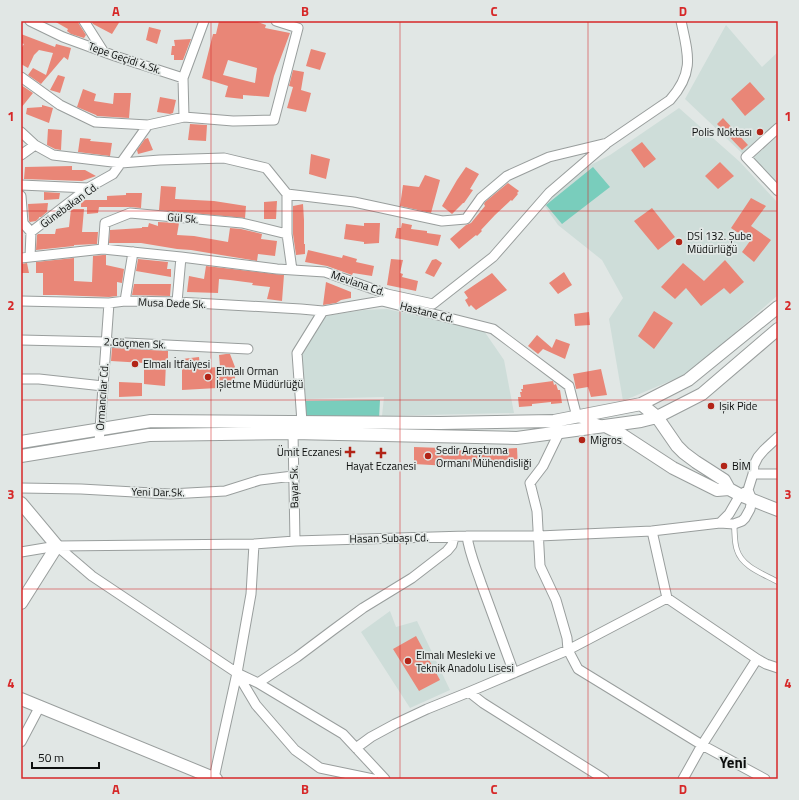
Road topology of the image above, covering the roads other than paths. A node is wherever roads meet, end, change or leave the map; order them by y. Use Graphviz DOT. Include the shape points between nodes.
graph roads {
  1 [pos="30,21"];
  2 [pos="84,21"];
  3 [pos="204,21"];
  4 [pos="276,21"];
  5 [pos="681,21"];
  6 [pos="103,51"];
  7 [pos="21,77"];
  8 [pos="183,78"];
  9 [pos="184,117"];
  10 [pos="148,126"];
  11 [pos="778,128"];
  12 [pos="21,132"];
  13 [pos="608,143"];
  14 [pos="35,145"];
  15 [pos="21,155"];
  16 [pos="120,164"];
  17 [pos="21,185"];
  18 [pos="88,188"];
  19 [pos="778,191"];
  20 [pos="287,194"];
  21 [pos="21,196"];
  22 [pos="31,232"];
  23 [pos="287,234"];
  24 [pos="103,249"];
  25 [pos="133,252"];
  26 [pos="25,257"];
  27 [pos="181,257"];
  28 [pos="292,270"];
  29 [pos="385,297"];
  30 [pos="21,301"];
  31 [pos="125,301"];
  32 [pos="109,302"];
  33 [pos="177,302"];
  34 [pos="778,307"];
  35 [pos="323,311"];
  36 [pos="778,329"];
  37 [pos="21,340"];
  38 [pos="106,342"];
  39 [pos="248,349"];
  40 [pos="21,379"];
  41 [pos="103,386"];
  42 [pos="641,404"];
  43 [pos="577,417"];
  44 [pos="657,417"];
  45 [pos="302,422"];
  46 [pos="605,426"];
  47 [pos="100,430"];
  48 [pos="559,432"];
  49 [pos="293,433"];
  50 [pos="778,437"];
  51 [pos="21,442"];
  52 [pos="99,443"];
  53 [pos="21,456"];
  54 [pos="753,474"];
  55 [pos="778,474"];
  56 [pos="294,476"];
  57 [pos="21,488"];
  58 [pos="742,494"];
  59 [pos="21,503"];
  60 [pos="778,510"];
  61 [pos="720,523"];
  62 [pos="734,524"];
  63 [pos="652,530"];
  64 [pos="467,536"];
  65 [pos="539,536"];
  66 [pos="454,537"];
  67 [pos="295,540"];
  68 [pos="254,544"];
  69 [pos="57,546"];
  70 [pos="21,552"];
  71 [pos="778,582"];
  72 [pos="668,598"];
  73 [pos="21,603"];
  74 [pos="568,650"];
  75 [pos="757,660"];
  76 [pos="778,668"];
  77 [pos="237,673"];
  78 [pos="514,673"];
  79 [pos="258,683"];
  80 [pos="469,692"];
  81 [pos="21,699"];
  82 [pos="40,706"];
  83 [pos="21,742"];
  84 [pos="702,745"];
  85 [pos="356,748"];
  86 [pos="214,779"];
  87 [pos="374,779"];
  88 [pos="385,779"];
  89 [pos="604,779"];
  90 [pos="683,779"];
  91 [pos="765,779"];
  1 -- 6 [label="street, Tepe Geçidi 4.Sk." via="63,37"];
  2 -- 6 [label="street"];
  3 -- 8 [label="street"];
  4 -- 9 [label="street" via="298,28 274,120 233,121"];
  5 -- 13 [label="street" via="688,56 684,79 678,91 670,100"];
  6 -- 8 [label="street, Tepe Geçidi 4.Sk."];
  7 -- 10 [label="street" via="60,105 95,122"];
  8 -- 9 [label="street"];
  9 -- 10 [label="street"];
  10 -- 16 [label="street, Günebakan Cd."];
  11 -- 19 [label="street" via="746,158"];
  12 -- 14 [label="street"];
  13 -- 20 [label="street" via="549,157 507,176 481,198 466,219 442,221 354,202"];
  13 -- 29 [label="street, Mevlana Cd." via="549,193 493,257 433,304"];
  14 -- 15 [label="street"];
  14 -- 16 [label="street" via="53,155"];
  16 -- 18 [label="street, Günebakan Cd." via="113,174"];
  16 -- 20 [label="street" via="224,158 266,168"];
  17 -- 18 [label="street"];
  18 -- 22 [label="street, Günebakan Cd."];
  20 -- 23 [label="street"];
  21 -- 22 [label="street" via="23,223"];
  22 -- 26 [label="street, Günebakan Cd."];
  23 -- 24 [label="street, Gül Sk." via="242,223 130,213 105,223"];
  23 -- 28 [label="street"];
  24 -- 25 [label="street, Mevlana Cd."];
  24 -- 26 [label="street, Mevlana Cd."];
  25 -- 27 [label="street, Mevlana Cd."];
  25 -- 31 [label="street"];
  27 -- 28 [label="street, Mevlana Cd."];
  27 -- 33 [label="street"];
  28 -- 29 [label="street, Mevlana Cd." via="325,272"];
  29 -- 35 [label="street, Hastane Cd."];
  29 -- 43 [label="street, Hastane Cd." via="493,329 569,386"];
  30 -- 32 [label="street, Musa Dede Sk."];
  31 -- 32 [label="street, Musa Dede Sk."];
  31 -- 33 [label="street, Musa Dede Sk."];
  32 -- 38 [label="street, Ormancılar Cd."];
  33 -- 35 [label="street, Musa Dede Sk."];
  34 -- 42 [label="main road" via="688,380"];
  35 -- 45 [label="street" via="297,353"];
  36 -- 44 [label="main road" via="702,394"];
  37 -- 38 [label="street, 2.Göçmen Sk."];
  38 -- 39 [label="street, 2.Göçmen Sk."];
  38 -- 41 [label="street, Ormancılar Cd."];
  40 -- 41 [label="street"];
  41 -- 47 [label="street, Ormancılar Cd."];
  42 -- 43 [label="main road"];
  42 -- 44 [label="main road"];
  43 -- 45 [label="main road" via="546,422"];
  43 -- 46 [label="street"];
  44 -- 46 [label="main road"];
  44 -- 58 [label="main road" via="676,446"];
  45 -- 47 [label="main road" via="151,421"];
  46 -- 48 [label="main road"];
  46 -- 58 [label="main road" via="673,468 717,490"];
  47 -- 51 [label="main road"];
  47 -- 52 [label="street, Ormancılar Cd."];
  48 -- 49 [label="main road" via="517,438"];
  48 -- 65 [label="street" via="543,466 530,483 537,511"];
  49 -- 52 [label="main road" via="149,435"];
  49 -- 56 [label="street, Bayar Sk."];
  50 -- 54 [label="street" via="758,457"];
  52 -- 53 [label="main road"];
  54 -- 55 [label="street"];
  54 -- 58 [label="street"];
  56 -- 57 [label="street, Yeni Dar.Sk." via="260,480 225,491 170,494"];
  56 -- 67 [label="street, Bayar Sk."];
  58 -- 60 [label="main road"];
  58 -- 61 [label="street"];
  58 -- 62 [label="street" via="748,514 742,521"];
  59 -- 69 [label="main road"];
  61 -- 62 [label="street, Hasan Subaşı Cd."];
  61 -- 63 [label="street, Hasan Subaşı Cd."];
  62 -- 71 [label="lane" via="736,548 741,558 749,566"];
  63 -- 65 [label="street, Hasan Subaşı Cd."];
  63 -- 72 [label="street"];
  64 -- 65 [label="street, Hasan Subaşı Cd."];
  64 -- 66 [label="street, Hasan Subaşı Cd."];
  64 -- 78 [label="street"];
  65 -- 74 [label="street" via="540,566 556,600"];
  66 -- 67 [label="street, Hasan Subaşı Cd."];
  66 -- 79 [label="street" via="447,551 412,578 363,608 298,657"];
  67 -- 68 [label="street, Hasan Subaşı Cd."];
  68 -- 69 [label="street, Hasan Subaşı Cd."];
  68 -- 77 [label="street" via="251,594"];
  69 -- 70 [label="street, Hasan Subaşı Cd."];
  69 -- 73 [label="main road"];
  69 -- 77 [label="street" via="92,576"];
  72 -- 74 [label="street"];
  72 -- 75 [label="street"];
  74 -- 78 [label="street"];
  74 -- 84 [label="street" via="578,669"];
  75 -- 76 [label="street"];
  75 -- 84 [label="street"];
  77 -- 79 [label="street"];
  77 -- 86 [label="street"];
  77 -- 87 [label="street" via="256,705 295,750 320,768"];
  78 -- 80 [label="street"];
  79 -- 85 [label="street" via="343,734"];
  80 -- 85 [label="street" via="395,724"];
  80 -- 89 [label="street"];
  81 -- 82 [label="main road"];
  82 -- 83 [label="street"];
  82 -- 86 [label="main road"];
  84 -- 90 [label="street"];
  84 -- 91 [label="street"];
  85 -- 88 [label="street"];
}
